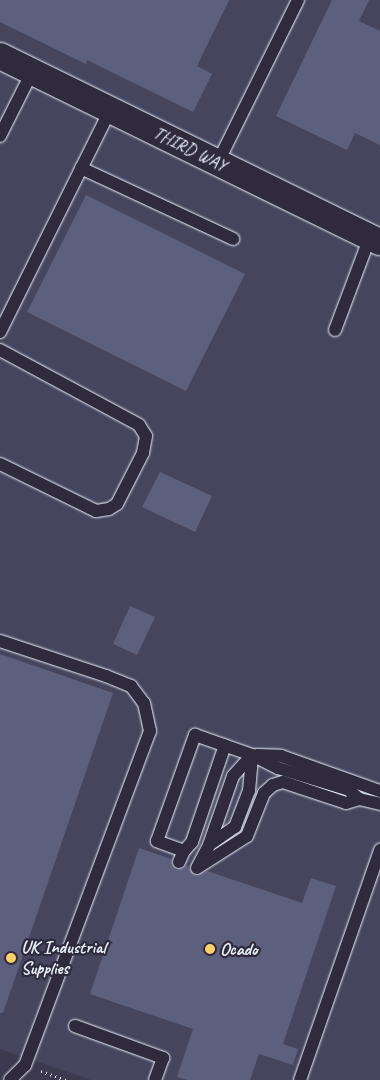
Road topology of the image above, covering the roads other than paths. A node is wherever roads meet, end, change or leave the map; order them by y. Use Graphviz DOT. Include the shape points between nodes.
graph roads {
  1 [pos="298,0"];
  2 [pos="0,56"];
  3 [pos="32,72"];
  4 [pos="110,110"];
  5 [pos="0,136"];
  6 [pos="218,162"];
  7 [pos="81,168"];
  8 [pos="233,239"];
  9 [pos="375,239"];
  10 [pos="334,330"];
  11 [pos="0,332"];
  12 [pos="0,350"];
  13 [pos="0,464"];
  14 [pos="0,641"];
  15 [pos="225,745"];
  16 [pos="252,754"];
  17 [pos="380,791"];
  18 [pos="359,799"];
  19 [pos="380,804"];
  20 [pos="209,845"];
  21 [pos="380,850"];
  22 [pos="75,1026"];
  23 [pos="10,1080"];
  24 [pos="155,1080"];
  25 [pos="300,1080"];
  1 -- 6 [label="lane"];
  2 -- 3 [label="street, THIRD WAY"];
  3 -- 4 [label="street, THIRD WAY"];
  3 -- 5 [label="lane"];
  4 -- 6 [label="street, THIRD WAY"];
  4 -- 7 [label="lane"];
  6 -- 9 [label="street, THIRD WAY"];
  7 -- 8 [label="lane"];
  7 -- 11 [label="lane"];
  9 -- 10 [label="lane"];
  12 -- 13 [label="lane" via="139,425 146,436 143,453 117,504 108,509 96,511"];
  14 -- 23 [label="lane" via="131,686 144,704 150,730 25,1065"];
  15 -- 15 [label="lane" via="192,842 182,857 157,842 195,735"];
  15 -- 16 [label="lane"];
  16 -- 17 [label="lane" via="281,756"];
  16 -- 18 [label="lane" via="278,768 349,790"];
  16 -- 20 [label="lane" via="233,776"];
  16 -- 20 [label="lane" via="248,791 235,827"];
  18 -- 19 [label="lane"];
  18 -- 20 [label="lane" via="346,803 283,782 273,785 264,793 247,836 197,868"];
  21 -- 25 [label="lane"];
  22 -- 24 [label="lane" via="163,1058"];
}
